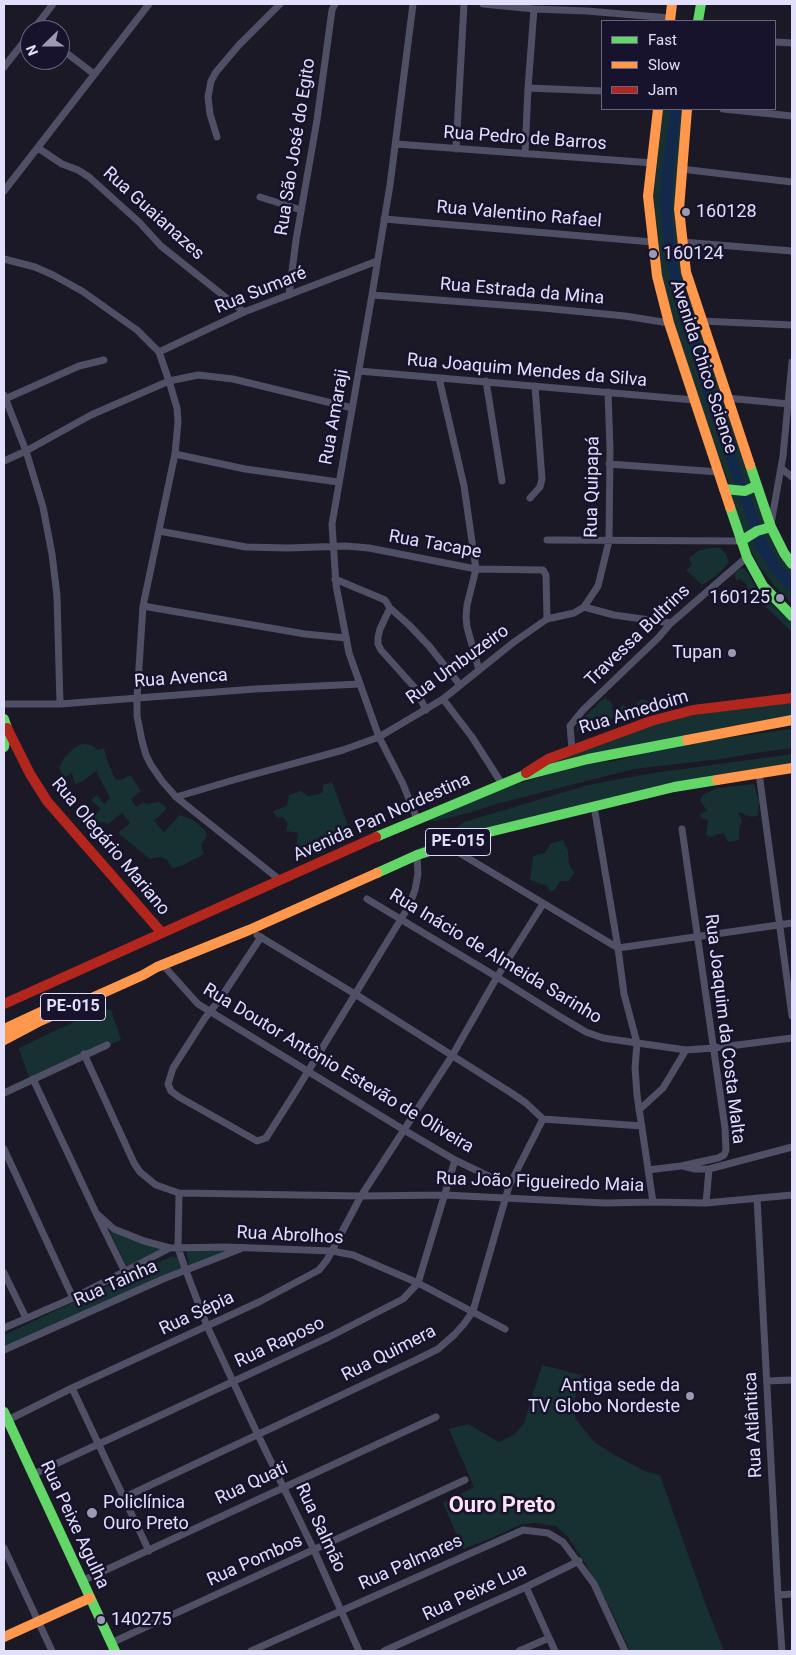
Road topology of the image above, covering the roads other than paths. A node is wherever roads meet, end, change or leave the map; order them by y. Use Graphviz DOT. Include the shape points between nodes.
graph roads {
  1 [pos="53,4"];
  2 [pos="148,4"];
  3 [pos="280,4"];
  4 [pos="335,4"];
  5 [pos="464,4"];
  6 [pos="484,4"];
  7 [pos="672,4"];
  8 [pos="701,4"];
  9 [pos="413,6"];
  10 [pos="558,7"];
  11 [pos="534,9"];
  12 [pos="41,20"];
  13 [pos="670,20"];
  14 [pos="698,20"];
  15 [pos="776,42"];
  16 [pos="792,43"];
  17 [pos="20,47"];
  18 [pos="70,56"];
  19 [pos="4,67"];
  20 [pos="94,74"];
  21 [pos="528,88"];
  22 [pos="601,91"];
  23 [pos="658,110"];
  24 [pos="687,110"];
  25 [pos="733,110"];
  26 [pos="792,116"];
  27 [pos="217,137"];
  28 [pos="396,144"];
  29 [pos="38,148"];
  30 [pos="456,149"];
  31 [pos="525,154"];
  32 [pos="653,163"];
  33 [pos="680,169"];
  34 [pos="792,182"];
  35 [pos="4,191"];
  36 [pos="260,197"];
  37 [pos="302,210"];
  38 [pos="384,219"];
  39 [pos="652,242"];
  40 [pos="682,242"];
  41 [pos="792,251"];
  42 [pos="4,259"];
  43 [pos="377,260"];
  44 [pos="289,295"];
  45 [pos="372,296"];
  46 [pos="244,312"];
  47 [pos="701,321"];
  48 [pos="668,323"];
  49 [pos="792,325"];
  50 [pos="159,352"];
  51 [pos="104,360"];
  52 [pos="792,362"];
  53 [pos="359,371"];
  54 [pos="439,378"];
  55 [pos="170,381"];
  56 [pos="486,381"];
  57 [pos="535,386"];
  58 [pos="608,392"];
  59 [pos="4,397"];
  60 [pos="728,398"];
  61 [pos="694,400"];
  62 [pos="789,404"];
  63 [pos="352,408"];
  64 [pos="26,451"];
  65 [pos="175,454"];
  66 [pos="783,456"];
  67 [pos="792,457"];
  68 [pos="4,461"];
  69 [pos="609,464"];
  70 [pos="781,468"];
  71 [pos="719,472"];
  72 [pos="792,477"];
  73 [pos="502,480"];
  74 [pos="338,482"];
  75 [pos="756,486"];
  76 [pos="729,490"];
  77 [pos="530,498"];
  78 [pos="771,527"];
  79 [pos="158,531"];
  80 [pos="749,536"];
  81 [pos="547,540"];
  82 [pos="609,541"];
  83 [pos="332,547"];
  84 [pos="747,557"];
  85 [pos="792,564"];
  86 [pos="476,570"];
  87 [pos="335,579"];
  88 [pos="143,606"];
  89 [pos="584,607"];
  90 [pos="390,608"];
  91 [pos="792,616"];
  92 [pos="547,619"];
  93 [pos="672,623"];
  94 [pos="346,638"];
  95 [pos="479,670"];
  96 [pos="360,684"];
  97 [pos="460,685"];
  98 [pos="137,698"];
  99 [pos="792,698"];
  100 [pos="443,699"];
  101 [pos="4,704"];
  102 [pos="60,704"];
  103 [pos="426,710"];
  104 [pos="792,720"];
  105 [pos="5,724"];
  106 [pos="379,737"];
  107 [pos="4,747"];
  108 [pos="572,749"];
  109 [pos="792,768"];
  110 [pos="758,773"];
  111 [pos="522,776"];
  112 [pos="502,784"];
  113 [pos="176,797"];
  114 [pos="594,806"];
  115 [pos="417,819"];
  116 [pos="682,829"];
  117 [pos="446,845"];
  118 [pos="416,855"];
  119 [pos="280,880"];
  120 [pos="367,899"];
  121 [pos="543,904"];
  122 [pos="400,919"];
  123 [pos="792,923"];
  124 [pos="780,925"];
  125 [pos="249,930"];
  126 [pos="162,933"];
  127 [pos="261,937"];
  128 [pos="698,937"];
  129 [pos="618,948"];
  130 [pos="160,966"];
  131 [pos="497,977"];
  132 [pos="355,994"];
  133 [pos="4,1004"];
  134 [pos="210,1012"];
  135 [pos="792,1016"];
  136 [pos="4,1029"];
  137 [pos="792,1038"];
  138 [pos="4,1040"];
  139 [pos="637,1043"];
  140 [pos="107,1045"];
  141 [pos="714,1048"];
  142 [pos="686,1050"];
  143 [pos="84,1054"];
  144 [pos="452,1056"];
  145 [pos="308,1071"];
  146 [pos="33,1079"];
  147 [pos="4,1092"];
  148 [pos="639,1110"];
  149 [pos="543,1119"];
  150 [pos="642,1126"];
  151 [pos="404,1130"];
  152 [pos="792,1147"];
  153 [pos="4,1149"];
  154 [pos="455,1160"];
  155 [pos="681,1166"];
  156 [pos="708,1169"];
  157 [pos="648,1170"];
  158 [pos="509,1186"];
  159 [pos="179,1193"];
  160 [pos="792,1194"];
  161 [pos="445,1195"];
  162 [pos="361,1196"];
  163 [pos="506,1198"];
  164 [pos="758,1198"];
  165 [pos="653,1202"];
  166 [pos="706,1203"];
  167 [pos="96,1213"];
  168 [pos="170,1248"];
  169 [pos="178,1248"];
  170 [pos="241,1249"];
  171 [pos="332,1251"];
  172 [pos="186,1271"];
  173 [pos="125,1272"];
  174 [pos="4,1273"];
  175 [pos="418,1283"];
  176 [pos="73,1298"];
  177 [pos="473,1311"];
  178 [pos="26,1318"];
  179 [pos="207,1326"];
  180 [pos="4,1328"];
  181 [pos="505,1329"];
  182 [pos="4,1350"];
  183 [pos="792,1380"];
  184 [pos="233,1381"];
  185 [pos="767,1381"];
  186 [pos="72,1388"];
  187 [pos="6,1416"];
  188 [pos="436,1417"];
  189 [pos="258,1435"];
  190 [pos="98,1444"];
  191 [pos="32,1475"];
  192 [pos="465,1480"];
  193 [pos="284,1487"];
  194 [pos="123,1498"];
  195 [pos="4,1548"];
  196 [pos="314,1550"];
  197 [pos="148,1551"];
  198 [pos="579,1561"];
  199 [pos="82,1581"];
  200 [pos="526,1587"];
  201 [pos="792,1594"];
  202 [pos="778,1595"];
  203 [pos="90,1598"];
  204 [pos="342,1610"];
  205 [pos="38,1622"];
  206 [pos="4,1637"];
  207 [pos="549,1638"];
  208 [pos="113,1647"];
  209 [pos="52,1651"];
  210 [pos="251,1651"];
  211 [pos="360,1651"];
  212 [pos="384,1651"];
  213 [pos="519,1651"];
  214 [pos="555,1651"];
  215 [pos="626,1651"];
  216 [pos="782,1651"];
  1 -- 12 [label="street"];
  2 -- 20 [label="street"];
  3 -- 27 [label="street" via="239,45 211,81 208,97"];
  4 -- 37 [label="street, Rua São José do Egito"];
  5 -- 30 [label="street"];
  6 -- 11 [label="street"];
  7 -- 13 [label="main road"];
  8 -- 14 [label="main road"];
  9 -- 28 [label="street, Rua Amaraji"];
  10 -- 11 [label="street"];
  10 -- 13 [label="street"];
  11 -- 21 [label="street"];
  15 -- 16 [label="street"];
  17 -- 19 [label="street"];
  18 -- 20 [label="street"];
  20 -- 29 [label="street"];
  21 -- 22 [label="street"];
  21 -- 31 [label="street"];
  23 -- 32 [label="main road, Avenida Chico Science"];
  24 -- 33 [label="main road, Avenida Chico Science"];
  25 -- 26 [label="street"];
  28 -- 30 [label="street, Rua Pedro de Barros"];
  28 -- 38 [label="street, Rua Amaraji"];
  29 -- 35 [label="street"];
  29 -- 46 [label="street, Rua Guaianazes" via="89,177 161,246"];
  30 -- 31 [label="street, Rua Pedro de Barros"];
  31 -- 32 [label="street, Rua Pedro de Barros"];
  32 -- 39 [label="main road, Avenida Chico Science" via="648,196"];
  33 -- 34 [label="street"];
  33 -- 40 [label="main road, Avenida Chico Science"];
  36 -- 37 [label="street"];
  37 -- 44 [label="street, Rua São José do Egito"];
  38 -- 39 [label="street, Rua Valentino Rafael"];
  38 -- 43 [label="street, Rua Amaraji"];
  39 -- 48 [label="main road, Avenida Chico Science"];
  40 -- 41 [label="street"];
  40 -- 47 [label="main road, Avenida Chico Science" via="686,272"];
  42 -- 50 [label="street" via="53,275 82,291 137,330"];
  43 -- 44 [label="street, Rua Sumaré"];
  43 -- 45 [label="street, Rua Amaraji"];
  44 -- 46 [label="street, Rua Sumaré"];
  45 -- 48 [label="street, Rua Estrada da Mina" via="562,310"];
  45 -- 53 [label="street, Rua Amaraji"];
  46 -- 50 [label="street, Rua Sumaré"];
  47 -- 49 [label="street"];
  47 -- 60 [label="main road, Avenida Chico Science"];
  48 -- 61 [label="main road, Avenida Chico Science"];
  50 -- 55 [label="street"];
  51 -- 59 [label="street" via="79,366"];
  52 -- 62 [label="street"];
  53 -- 54 [label="street, Rua Joaquim Mendes da Silva"];
  53 -- 63 [label="street, Rua Amaraji"];
  54 -- 56 [label="street, Rua Joaquim Mendes da Silva"];
  54 -- 86 [label="street" via="464,486"];
  55 -- 63 [label="street" via="212,375"];
  55 -- 64 [label="street" via="91,414"];
  55 -- 65 [label="street" via="177,408"];
  56 -- 57 [label="street, Rua Joaquim Mendes da Silva"];
  56 -- 73 [label="street"];
  57 -- 58 [label="street, Rua Joaquim Mendes da Silva"];
  57 -- 77 [label="street" via="542,479 540,487"];
  58 -- 61 [label="street, Rua Joaquim Mendes da Silva"];
  58 -- 69 [label="street, Rua Quipapá"];
  59 -- 64 [label="street"];
  60 -- 62 [label="street"];
  60 -- 75 [label="main road, Avenida Chico Science"];
  61 -- 71 [label="main road, Avenida Chico Science"];
  62 -- 66 [label="street"];
  63 -- 74 [label="street, Rua Amaraji"];
  64 -- 68 [label="street"];
  64 -- 102 [label="street" via="43,507 56,575"];
  65 -- 74 [label="street" via="245,469"];
  65 -- 79 [label="street"];
  66 -- 67 [label="street"];
  66 -- 70 [label="street"];
  69 -- 71 [label="street"];
  69 -- 82 [label="street, Rua Quipapá"];
  70 -- 72 [label="street"];
  70 -- 78 [label="street"];
  71 -- 76 [label="main road, Avenida Chico Science"];
  74 -- 83 [label="street, Rua Amaraji"];
  75 -- 76 [label="main road" via="746,491"];
  75 -- 78 [label="main road, Avenida Chico Science"];
  76 -- 80 [label="main road, Avenida Chico Science"];
  78 -- 80 [label="main road"];
  78 -- 85 [label="main road, Avenida Chico Science"];
  79 -- 83 [label="street, Rua Tacape" via="246,547"];
  79 -- 88 [label="street"];
  80 -- 82 [label="street"];
  80 -- 84 [label="main road, Avenida Chico Science"];
  81 -- 82 [label="street"];
  82 -- 89 [label="street, Rua Quipapá" via="598,586"];
  83 -- 86 [label="street, Rua Tacape" via="369,548"];
  83 -- 87 [label="street, Rua Amaraji"];
  84 -- 91 [label="main road, Avenida Chico Science" via="763,586"];
  84 -- 93 [label="street, Travessa Bultrins"];
  86 -- 92 [label="street, Rua Tacape" via="543,570 546,575"];
  86 -- 95 [label="street" via="466,617"];
  87 -- 90 [label="street" via="382,598"];
  87 -- 94 [label="street, Rua Amaraji"];
  88 -- 94 [label="street"];
  88 -- 98 [label="street"];
  89 -- 92 [label="street, Rua Umbuzeiro" via="574,613"];
  89 -- 93 [label="street" via="614,615"];
  90 -- 97 [label="street" via="430,646"];
  90 -- 103 [label="street" via="380,629 378,644 415,688"];
  92 -- 95 [label="street, Rua Umbuzeiro"];
  93 -- 108 [label="street, Travessa Bultrins" via="582,710 570,726"];
  94 -- 96 [label="street, Rua Amaraji"];
  95 -- 97 [label="street, Rua Umbuzeiro"];
  96 -- 98 [label="street, Rua Avenca"];
  96 -- 106 [label="street, Rua Amaraji"];
  97 -- 100 [label="street, Rua Umbuzeiro"];
  98 -- 102 [label="street, Rua Avenca"];
  98 -- 113 [label="street" via="137,716 146,755"];
  99 -- 108 [label="main road, Rua Amedoim" via="693,710"];
  100 -- 103 [label="street, Rua Umbuzeiro"];
  100 -- 112 [label="street"];
  101 -- 102 [label="street, Rua Avenca"];
  103 -- 106 [label="street, Rua Umbuzeiro"];
  104 -- 111 [label="main road, Avenida Pan Nordestina / PE-015" via="588,759"];
  105 -- 107 [label="main road"];
  105 -- 126 [label="main road, Rua Olegário Mariano" via="47,801"];
  106 -- 113 [label="street, Rua Umbuzeiro" via="344,750"];
  106 -- 115 [label="street, Rua Amaraji"];
  108 -- 111 [label="main road, Rua Amedoim" via="548,759"];
  109 -- 110 [label="main road, PE-015"];
  110 -- 114 [label="main road, PE-015" via="674,787"];
  110 -- 124 [label="street"];
  111 -- 112 [label="main road, Avenida Pan Nordestina / PE-015"];
  112 -- 115 [label="main road, Avenida Pan Nordestina / PE-015"];
  113 -- 119 [label="street"];
  114 -- 117 [label="main road, PE-015"];
  114 -- 129 [label="street"];
  115 -- 119 [label="main road, Avenida Pan Nordestina / PE-015"];
  116 -- 128 [label="street, Rua Joaquim da Costa Malta"];
  117 -- 118 [label="main road, PE-015"];
  117 -- 121 [label="street"];
  118 -- 122 [label="street" via="418,874 415,890"];
  118 -- 125 [label="main road, PE-015"];
  119 -- 126 [label="main road, Avenida Pan Nordestina / PE-015"];
  120 -- 122 [label="street, Rua Inácio de Almeida Sarinho"];
  121 -- 129 [label="street"];
  121 -- 131 [label="street"];
  122 -- 131 [label="street, Rua Inácio de Almeida Sarinho"];
  122 -- 132 [label="street"];
  123 -- 124 [label="street"];
  124 -- 128 [label="street"];
  124 -- 135 [label="street"];
  125 -- 127 [label="street"];
  125 -- 130 [label="main road, PE-015"];
  126 -- 133 [label="main road, Avenida Pan Nordestina / PE-015"];
  127 -- 132 [label="street"];
  127 -- 134 [label="street"];
  128 -- 129 [label="street"];
  128 -- 141 [label="street, Rua Joaquim da Costa Malta"];
  129 -- 139 [label="street" via="624,994"];
  130 -- 134 [label="street, Rua Doutor Antônio Estevão de Oliveira" via="192,1000"];
  130 -- 136 [label="main road, PE-015" via="108,983"];
  130 -- 138 [label="main road, PE-015"];
  131 -- 139 [label="street, Rua Inácio de Almeida Sarinho" via="586,1032"];
  131 -- 144 [label="street"];
  132 -- 144 [label="street"];
  132 -- 145 [label="street"];
  134 -- 145 [label="street, Rua Doutor Antônio Estevão de Oliveira"];
  134 -- 145 [label="street" via="173,1068 168,1084 171,1091 252,1140 266,1138"];
  137 -- 141 [label="street, Rua Inácio de Almeida Sarinho"];
  139 -- 142 [label="street, Rua Inácio de Almeida Sarinho"];
  139 -- 148 [label="street" via="635,1068"];
  140 -- 143 [label="street"];
  141 -- 142 [label="street, Rua Inácio de Almeida Sarinho"];
  141 -- 155 [label="street, Rua Joaquim da Costa Malta" via="725,1128 725,1154"];
  142 -- 148 [label="street" via="663,1088"];
  143 -- 146 [label="street"];
  143 -- 159 [label="street, Rua João Figueiredo Maia" via="137,1168 156,1185"];
  144 -- 149 [label="street" via="514,1094"];
  144 -- 151 [label="street"];
  145 -- 151 [label="street, Rua Doutor Antônio Estevão de Oliveira"];
  146 -- 147 [label="street"];
  146 -- 167 [label="street, Rua Abrolhos"];
  148 -- 150 [label="street"];
  149 -- 150 [label="street"];
  149 -- 158 [label="street, Rua Quimera"];
  150 -- 157 [label="street"];
  151 -- 154 [label="street, Rua Doutor Antônio Estevão de Oliveira"];
  151 -- 162 [label="street"];
  152 -- 156 [label="street"];
  153 -- 176 [label="street"];
  154 -- 158 [label="street, Rua Doutor Antônio Estevão de Oliveira"];
  154 -- 161 [label="street, Rua Raposo"];
  155 -- 156 [label="street"];
  155 -- 157 [label="street, Rua Joaquim da Costa Malta"];
  156 -- 166 [label="street"];
  157 -- 165 [label="street"];
  158 -- 163 [label="street, Rua Quimera"];
  159 -- 162 [label="street, Rua João Figueiredo Maia"];
  159 -- 169 [label="street, Rua Salmão"];
  160 -- 164 [label="street, Rua João Figueiredo Maia"];
  161 -- 162 [label="street, Rua João Figueiredo Maia"];
  161 -- 163 [label="street, Rua João Figueiredo Maia"];
  161 -- 175 [label="street, Rua Raposo"];
  162 -- 171 [label="street, Rua Sépia"];
  163 -- 165 [label="street, Rua João Figueiredo Maia"];
  163 -- 177 [label="street, Rua Quimera"];
  164 -- 166 [label="street, Rua João Figueiredo Maia"];
  164 -- 185 [label="street, Rua Atlântica"];
  165 -- 166 [label="street, Rua João Figueiredo Maia"];
  167 -- 168 [label="street, Rua Abrolhos" via="114,1229 144,1242"];
  167 -- 173 [label="street, Rua Abrolhos"];
  168 -- 169 [label="street, Rua Abrolhos"];
  168 -- 173 [label="street, Rua Tainha"];
  169 -- 170 [label="street, Rua Abrolhos"];
  169 -- 172 [label="street, Rua Salmão"];
  170 -- 171 [label="street, Rua Abrolhos"];
  170 -- 172 [label="street, Rua Tainha"];
  171 -- 175 [label="street, Rua Abrolhos" via="362,1258"];
  171 -- 179 [label="street, Rua Sépia" via="324,1265 311,1274"];
  172 -- 179 [label="street, Rua Salmão"];
  172 -- 182 [label="street, Rua Tainha"];
  173 -- 176 [label="street, Rua Tainha"];
  174 -- 178 [label="street"];
  175 -- 177 [label="street, Rua Abrolhos"];
  175 -- 184 [label="street, Rua Raposo" via="404,1299"];
  176 -- 178 [label="street, Rua Tainha"];
  177 -- 181 [label="street, Rua Abrolhos"];
  177 -- 189 [label="street, Rua Quimera" via="454,1336 438,1349"];
  178 -- 180 [label="street, Rua Tainha"];
  179 -- 184 [label="street, Rua Salmão"];
  179 -- 186 [label="street, Rua Sépia"];
  183 -- 185 [label="street"];
  184 -- 189 [label="street, Rua Salmão"];
  184 -- 190 [label="street, Rua Raposo"];
  185 -- 202 [label="street, Rua Atlântica"];
  186 -- 187 [label="street, Rua Sépia"];
  186 -- 190 [label="street"];
  187 -- 191 [label="main road, Rua Peixe Agulha"];
  188 -- 193 [label="street, Rua Quati"];
  189 -- 193 [label="street, Rua Salmão"];
  189 -- 194 [label="street, Rua Quimera"];
  190 -- 191 [label="street, Rua Raposo"];
  190 -- 194 [label="street"];
  191 -- 199 [label="main road, Rua Peixe Agulha"];
  192 -- 196 [label="street, Rua Pombos"];
  193 -- 196 [label="street, Rua Salmão"];
  193 -- 197 [label="street, Rua Quati"];
  194 -- 197 [label="street"];
  195 -- 205 [label="street"];
  196 -- 204 [label="street, Rua Salmão"];
  196 -- 208 [label="street, Rua Pombos"];
  197 -- 199 [label="street, Rua Quati"];
  198 -- 200 [label="street, Rua Peixe Lua"];
  198 -- 204 [label="street, Rua Palmares" via="558,1538 548,1533 523,1530"];
  198 -- 215 [label="street, Rua Palmares" via="604,1602"];
  199 -- 203 [label="main road, Rua Peixe Agulha"];
  200 -- 207 [label="street"];
  200 -- 212 [label="street, Rua Peixe Lua"];
  201 -- 202 [label="street"];
  202 -- 216 [label="street, Rua Atlântica"];
  203 -- 205 [label="main road"];
  203 -- 208 [label="main road, Rua Peixe Agulha"];
  204 -- 210 [label="street, Rua Palmares"];
  204 -- 211 [label="street, Rua Salmão"];
  205 -- 206 [label="main road"];
  205 -- 209 [label="street"];
  207 -- 213 [label="street"];
  207 -- 214 [label="street"];
}
